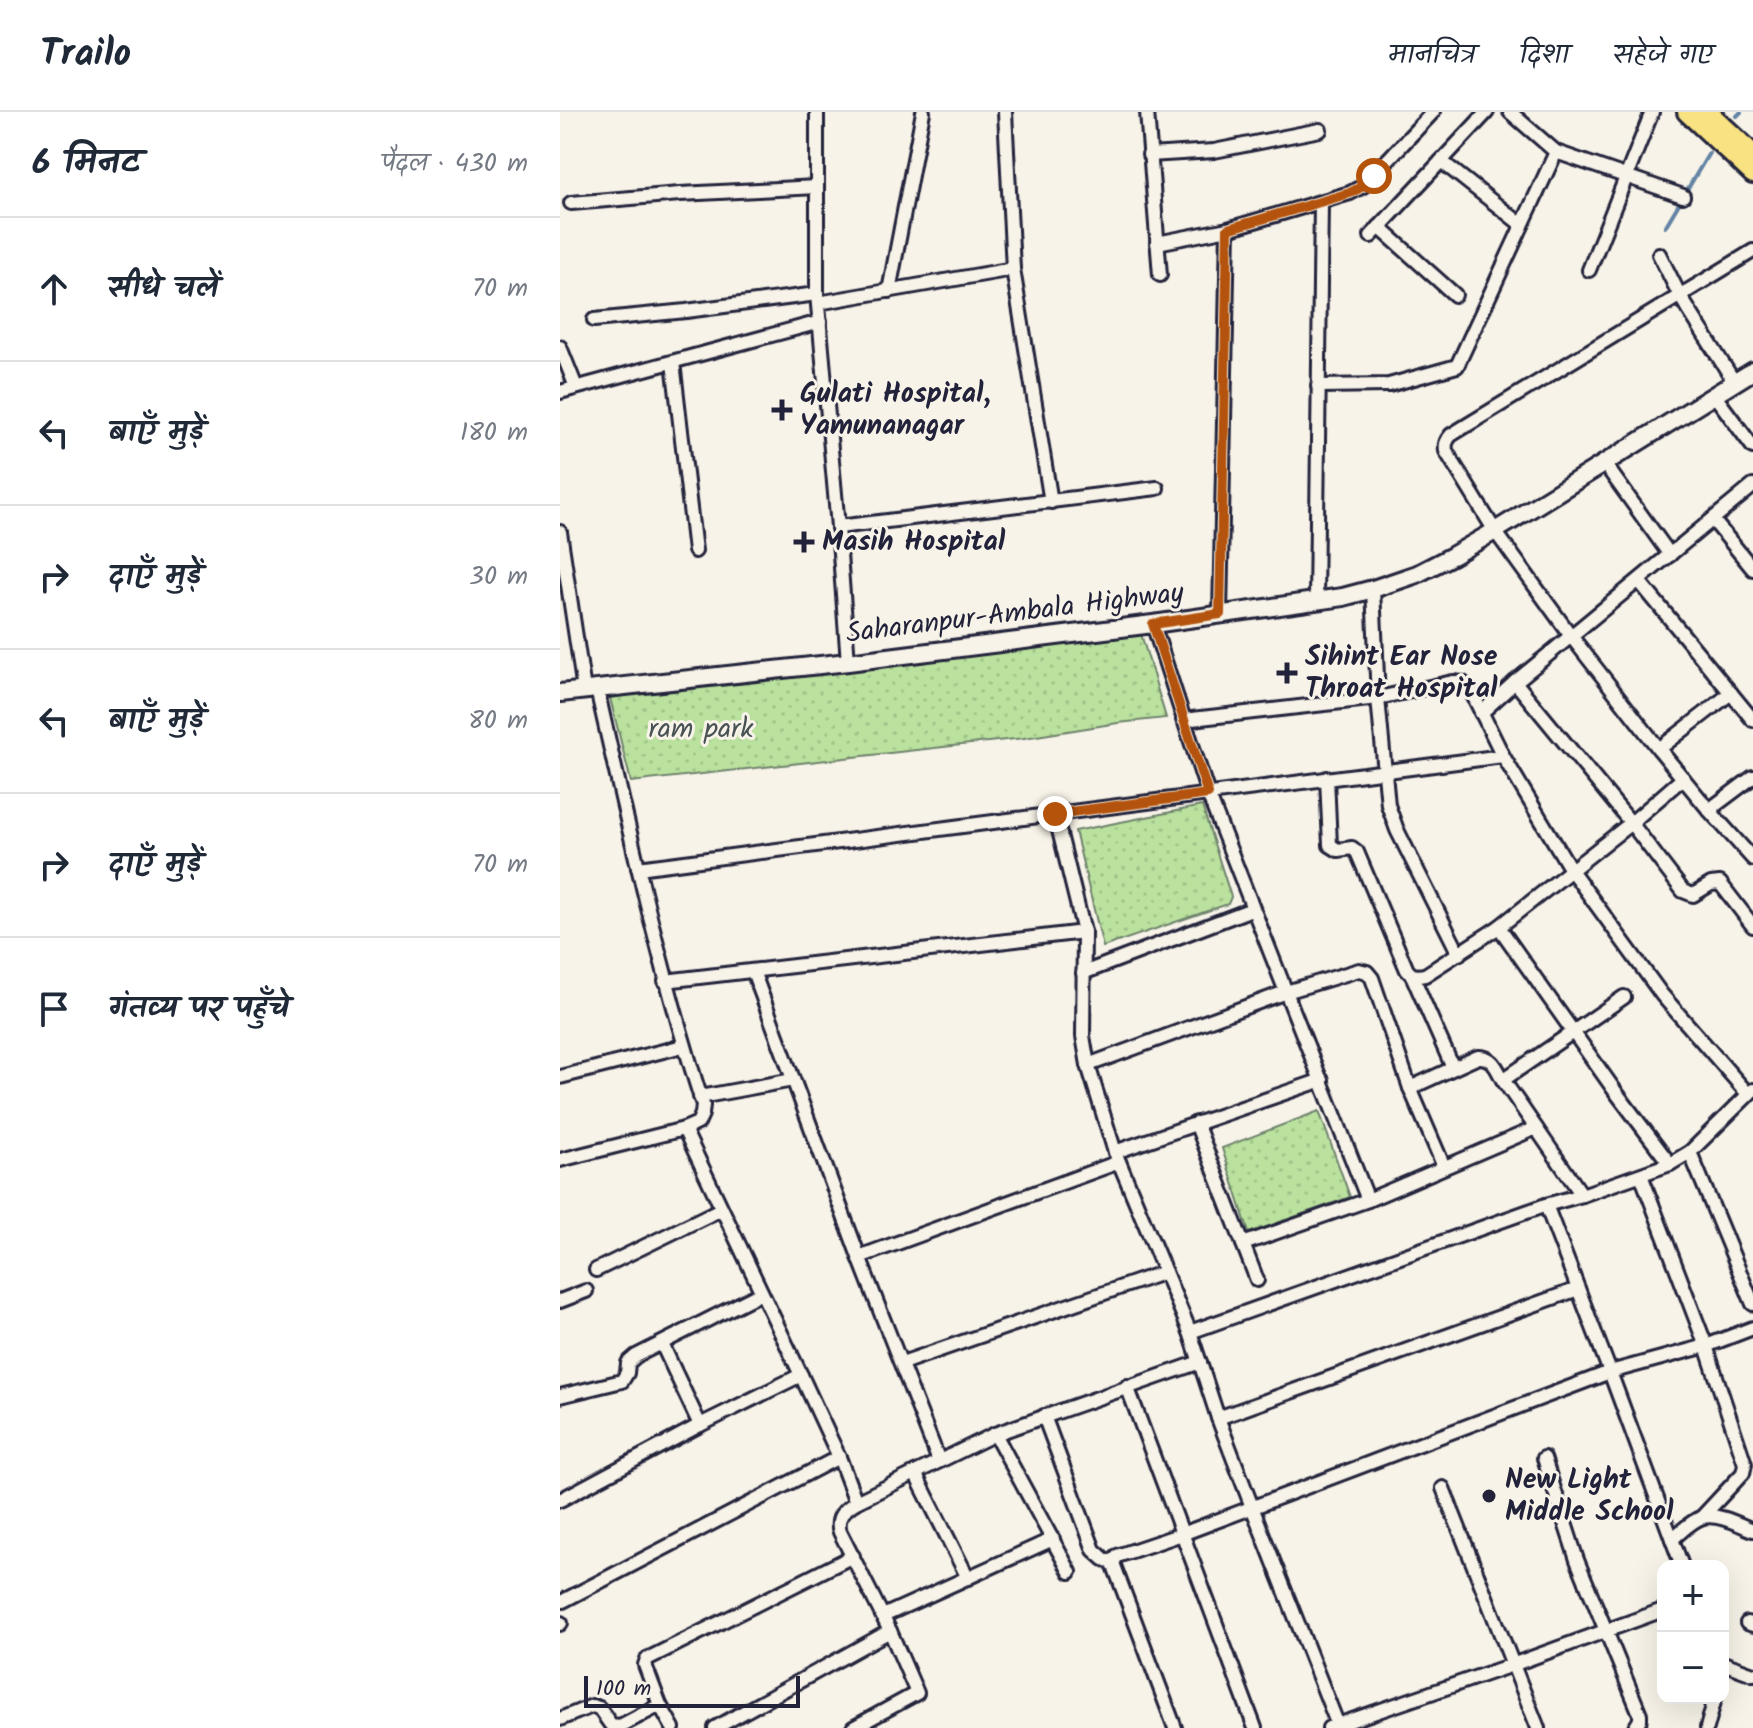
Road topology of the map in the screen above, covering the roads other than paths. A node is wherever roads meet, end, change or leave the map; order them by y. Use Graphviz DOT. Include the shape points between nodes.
graph roads {
  1 [pos="817,112"];
  2 [pos="923,112"];
  3 [pos="1005,112"];
  4 [pos="1147,112"];
  5 [pos="1433,112"];
  6 [pos="1487,112"];
  7 [pos="1510,112"];
  8 [pos="1652,112"];
  9 [pos="1687,112"];
  10 [pos="1708,112"];
  11 [pos="1320,130"];
  12 [pos="1556,152"];
  13 [pos="1753,154"];
  14 [pos="1149,155"];
  15 [pos="1441,161"];
  16 [pos="1753,174"];
  17 [pos="1626,177"];
  18 [pos="817,187"];
  19 [pos="1683,196"];
  20 [pos="1321,202"];
  21 [pos="571,203"];
  22 [pos="1522,225"];
  23 [pos="1228,229"];
  24 [pos="1157,243"];
  25 [pos="1753,251"];
  26 [pos="1659,254"];
  27 [pos="1013,269"];
  28 [pos="1589,270"];
  29 [pos="1160,275"];
  30 [pos="889,291"];
  31 [pos="1455,295"];
  32 [pos="1680,296"];
  33 [pos="818,298"];
  34 [pos="594,320"];
  35 [pos="820,322"];
  36 [pos="560,347"];
  37 [pos="673,362"];
  38 [pos="1753,371"];
  39 [pos="1735,383"];
  40 [pos="1318,386"];
  41 [pos="576,387"];
  42 [pos="560,392"];
  43 [pos="1715,396"];
  44 [pos="1753,447"];
  45 [pos="1604,463"];
  46 [pos="1753,486"];
  47 [pos="1157,488"];
  48 [pos="1051,502"];
  49 [pos="1713,520"];
  50 [pos="838,527"];
  51 [pos="1495,531"];
  52 [pos="560,532"];
  53 [pos="695,551"];
  54 [pos="1670,555"];
  55 [pos="1753,569"];
  56 [pos="1639,581"];
  57 [pos="1373,589"];
  58 [pos="1316,601"];
  59 [pos="1220,614"];
  60 [pos="1153,624"];
  61 [pos="1571,636"];
  62 [pos="848,662"];
  63 [pos="1515,682"];
  64 [pos="590,689"];
  65 [pos="560,693"];
  66 [pos="1731,693"];
  67 [pos="1378,698"];
  68 [pos="1481,713"];
  69 [pos="1183,720"];
  70 [pos="1753,720"];
  71 [pos="1659,749"];
  72 [pos="1503,756"];
  73 [pos="1385,771"];
  74 [pos="1753,777"];
  75 [pos="1327,778"];
  76 [pos="1683,778"];
  77 [pos="1208,794"];
  78 [pos="1709,810"];
  79 [pos="1055,814"];
  80 [pos="1631,823"];
  81 [pos="1753,859"];
  82 [pos="638,868"];
  83 [pos="1571,870"];
  84 [pos="1252,909"];
  85 [pos="1753,926"];
  86 [pos="1499,927"];
  87 [pos="1084,932"];
  88 [pos="1459,954"];
  89 [pos="753,971"];
  90 [pos="1083,973"];
  91 [pos="1412,975"];
  92 [pos="665,981"];
  93 [pos="1286,992"];
  94 [pos="1624,997"];
  95 [pos="1575,1032"];
  96 [pos="683,1046"];
  97 [pos="1088,1065"];
  98 [pos="1453,1068"];
  99 [pos="560,1077"];
  100 [pos="793,1080"];
  101 [pos="1322,1080"];
  102 [pos="1503,1080"];
  103 [pos="1410,1088"];
  104 [pos="1750,1092"];
  105 [pos="700,1097"];
  106 [pos="1196,1123"];
  107 [pos="1536,1128"];
  108 [pos="684,1129"];
  109 [pos="1690,1152"];
  110 [pos="1117,1157"];
  111 [pos="560,1160"];
  112 [pos="1670,1164"];
  113 [pos="1444,1167"];
  114 [pos="1641,1175"];
  115 [pos="1582,1195"];
  116 [pos="1368,1200"];
  117 [pos="1546,1205"];
  118 [pos="721,1209"];
  119 [pos="1243,1244"];
  120 [pos="859,1257"];
  121 [pos="596,1270"];
  122 [pos="1165,1272"];
  123 [pos="1257,1280"];
  124 [pos="1578,1289"];
  125 [pos="586,1291"];
  126 [pos="761,1293"];
  127 [pos="560,1301"];
  128 [pos="1753,1304"];
  129 [pos="1753,1328"];
  130 [pos="1190,1332"];
  131 [pos="662,1344"];
  132 [pos="1706,1346"];
  133 [pos="1200,1362"];
  134 [pos="902,1363"];
  135 [pos="1610,1372"];
  136 [pos="801,1375"];
  137 [pos="1127,1386"];
  138 [pos="560,1396"];
  139 [pos="1044,1416"];
  140 [pos="1218,1418"];
  141 [pos="700,1425"];
  142 [pos="995,1434"];
  143 [pos="839,1457"];
  144 [pos="1544,1458"];
  145 [pos="939,1461"];
  146 [pos="915,1473"];
  147 [pos="1443,1488"];
  148 [pos="560,1500"];
  149 [pos="856,1502"];
  150 [pos="1252,1507"];
  151 [pos="1702,1517"];
  152 [pos="1753,1530"];
  153 [pos="1182,1534"];
  154 [pos="1053,1539"];
  155 [pos="1672,1539"];
  156 [pos="853,1556"];
  157 [pos="1680,1560"];
  158 [pos="1113,1563"];
  159 [pos="1070,1572"];
  160 [pos="968,1578"];
  161 [pos="563,1601"];
  162 [pos="1657,1612"];
  163 [pos="883,1616"];
  164 [pos="1606,1630"];
  165 [pos="890,1631"];
  166 [pos="1512,1665"];
  167 [pos="1729,1667"];
  168 [pos="1753,1674"];
  169 [pos="1713,1704"];
  170 [pos="660,1705"];
  171 [pos="560,1719"];
  172 [pos="1335,1727"];
  173 [pos="673,1728"];
  174 [pos="715,1728"];
  175 [pos="853,1728"];
  176 [pos="1175,1728"];
  177 [pos="1255,1728"];
  178 [pos="1538,1728"];
  179 [pos="1635,1728"];
  180 [pos="1707,1728"];
  1 -- 18 [label="street"];
  2 -- 30 [label="street"];
  3 -- 27 [label="street"];
  4 -- 14 [label="street"];
  5 -- 20 [label="street" via="1363,186"];
  6 -- 15 [label="street"];
  7 -- 12 [label="street"];
  8 -- 17 [label="street"];
  9 -- 16 [label="main road"];
  10 -- 13 [label="main road"];
  11 -- 14 [label="street" via="1214,151"];
  12 -- 17 [label="street"];
  12 -- 22 [label="street"];
  14 -- 24 [label="street"];
  15 -- 22 [label="street"];
  15 -- 31 [label="street" via="1375,231"];
  17 -- 19 [label="street"];
  17 -- 28 [label="street"];
  18 -- 21 [label="street"];
  18 -- 33 [label="street"];
  20 -- 23 [label="street"];
  20 -- 40 [label="street"];
  22 -- 40 [label="street" via="1457,366 1389,385"];
  23 -- 24 [label="street"];
  23 -- 59 [label="street"];
  24 -- 29 [label="street"];
  25 -- 32 [label="street"];
  26 -- 32 [label="street"];
  27 -- 30 [label="street"];
  27 -- 48 [label="street"];
  30 -- 33 [label="street"];
  32 -- 39 [label="street"];
  32 -- 51 [label="street" via="1447,440 1446,451"];
  33 -- 34 [label="street"];
  33 -- 35 [label="street"];
  35 -- 37 [label="street"];
  35 -- 50 [label="street"];
  36 -- 41 [label="street"];
  37 -- 41 [label="street"];
  37 -- 53 [label="street"];
  38 -- 39 [label="main road, Saharanpur-Ambala Highway"];
  39 -- 43 [label="main road, Saharanpur-Ambala Highway"];
  40 -- 58 [label="street"];
  41 -- 42 [label="street"];
  43 -- 44 [label="street"];
  43 -- 45 [label="main road, Saharanpur-Ambala Highway"];
  45 -- 51 [label="main road, Saharanpur-Ambala Highway"];
  45 -- 54 [label="street"];
  46 -- 49 [label="street"];
  47 -- 48 [label="street"];
  48 -- 50 [label="street"];
  49 -- 54 [label="street"];
  49 -- 55 [label="street"];
  50 -- 62 [label="street"];
  51 -- 57 [label="main road, Saharanpur-Ambala Highway" via="1417,574"];
  51 -- 61 [label="street"];
  52 -- 64 [label="street"];
  54 -- 56 [label="street"];
  56 -- 61 [label="street"];
  56 -- 66 [label="street"];
  57 -- 58 [label="main road, Saharanpur-Ambala Highway"];
  57 -- 67 [label="street"];
  58 -- 59 [label="main road, Saharanpur-Ambala Highway"];
  59 -- 60 [label="main road, Saharanpur-Ambala Highway"];
  60 -- 62 [label="main road, Saharanpur-Ambala Highway"];
  60 -- 69 [label="street"];
  61 -- 63 [label="street"];
  61 -- 71 [label="street"];
  62 -- 64 [label="main road, Saharanpur-Ambala Highway"];
  63 -- 68 [label="street"];
  63 -- 80 [label="street"];
  64 -- 65 [label="main road, Saharanpur-Ambala Highway"];
  64 -- 82 [label="street"];
  66 -- 70 [label="street"];
  66 -- 71 [label="street"];
  67 -- 68 [label="street" via="1463,683"];
  67 -- 69 [label="street"];
  67 -- 73 [label="street"];
  68 -- 72 [label="street"];
  69 -- 77 [label="street"];
  71 -- 76 [label="street"];
  72 -- 73 [label="street"];
  72 -- 83 [label="street"];
  73 -- 75 [label="street"];
  73 -- 88 [label="street" via="1397,830"];
  74 -- 78 [label="street"];
  75 -- 77 [label="street"];
  75 -- 91 [label="street" via="1330,845 1357,852"];
  76 -- 78 [label="street"];
  76 -- 80 [label="street"];
  77 -- 79 [label="street"];
  77 -- 84 [label="street"];
  78 -- 81 [label="street"];
  79 -- 82 [label="street"];
  79 -- 87 [label="street"];
  80 -- 83 [label="street"];
  80 -- 85 [label="street" via="1683,891 1693,895 1720,883"];
  82 -- 92 [label="street"];
  83 -- 86 [label="street"];
  83 -- 104 [label="street" via="1662,995"];
  84 -- 90 [label="street"];
  84 -- 93 [label="street"];
  86 -- 88 [label="street"];
  86 -- 95 [label="street"];
  87 -- 89 [label="street"];
  87 -- 90 [label="street"];
  88 -- 91 [label="street" via="1425,975"];
  89 -- 92 [label="street"];
  89 -- 100 [label="street"];
  90 -- 97 [label="street"];
  91 -- 98 [label="street"];
  92 -- 96 [label="street"];
  93 -- 97 [label="street"];
  93 -- 101 [label="street"];
  93 -- 103 [label="street" via="1367,972"];
  94 -- 95 [label="street"];
  95 -- 102 [label="street"];
  95 -- 112 [label="street"];
  96 -- 99 [label="street"];
  96 -- 105 [label="street"];
  97 -- 110 [label="street"];
  98 -- 102 [label="street" via="1484,1057"];
  98 -- 103 [label="street"];
  100 -- 105 [label="street"];
  100 -- 120 [label="street"];
  101 -- 106 [label="street"];
  101 -- 116 [label="street"];
  102 -- 107 [label="street"];
  103 -- 113 [label="street"];
  104 -- 109 [label="street"];
  105 -- 108 [label="street" via="701,1120"];
  106 -- 110 [label="street"];
  106 -- 119 [label="street"];
  107 -- 113 [label="street"];
  107 -- 115 [label="street"];
  108 -- 111 [label="street"];
  108 -- 118 [label="street"];
  109 -- 112 [label="street"];
  109 -- 128 [label="street"];
  110 -- 120 [label="street"];
  110 -- 122 [label="street"];
  112 -- 114 [label="street"];
  113 -- 116 [label="street"];
  114 -- 115 [label="street"];
  114 -- 132 [label="street"];
  115 -- 117 [label="street"];
  116 -- 119 [label="street"];
  117 -- 124 [label="street"];
  117 -- 130 [label="street"];
  118 -- 121 [label="street"];
  118 -- 126 [label="street"];
  119 -- 123 [label="street"];
  120 -- 134 [label="street"];
  122 -- 130 [label="street"];
  122 -- 134 [label="street"];
  124 -- 135 [label="street"];
  124 -- 140 [label="street"];
  125 -- 127 [label="street"];
  126 -- 131 [label="street"];
  126 -- 136 [label="street"];
  129 -- 132 [label="street"];
  130 -- 133 [label="street"];
  131 -- 138 [label="street" via="630,1360 622,1381"];
  131 -- 141 [label="street"];
  132 -- 135 [label="street"];
  132 -- 151 [label="street" via="1746,1468"];
  133 -- 137 [label="street"];
  133 -- 140 [label="street"];
  134 -- 145 [label="street"];
  135 -- 150 [label="street"];
  135 -- 155 [label="street"];
  136 -- 141 [label="street"];
  136 -- 143 [label="street"];
  137 -- 139 [label="street"];
  137 -- 153 [label="street"];
  139 -- 142 [label="street"];
  139 -- 158 [label="street" via="1094,1550"];
  140 -- 150 [label="street"];
  141 -- 148 [label="street"];
  142 -- 145 [label="street"];
  142 -- 154 [label="street"];
  143 -- 149 [label="street"];
  143 -- 161 [label="street"];
  144 -- 164 [label="street"];
  145 -- 146 [label="street"];
  146 -- 149 [label="street"];
  146 -- 160 [label="street"];
  147 -- 166 [label="street"];
  149 -- 156 [label="street" via="838,1523"];
  150 -- 153 [label="street"];
  150 -- 172 [label="street"];
  151 -- 152 [label="street"];
  151 -- 155 [label="street"];
  153 -- 158 [label="street" via="1117,1556"];
  153 -- 177 [label="street"];
  154 -- 159 [label="street"];
  154 -- 160 [label="street"];
  155 -- 157 [label="street"];
  156 -- 163 [label="street"];
  156 -- 170 [label="street" via="647,1659"];
  158 -- 176 [label="street"];
  160 -- 163 [label="street"];
  162 -- 164 [label="street"];
  163 -- 165 [label="street"];
  164 -- 166 [label="street"];
  164 -- 179 [label="street" via="1640,1714"];
  165 -- 174 [label="street"];
  165 -- 175 [label="street" via="917,1693"];
  166 -- 172 [label="street"];
  166 -- 178 [label="street"];
  167 -- 168 [label="street"];
  169 -- 180 [label="street"];
  170 -- 171 [label="street" via="620,1726 611,1725 592,1706"];
  170 -- 173 [label="street"];
}
